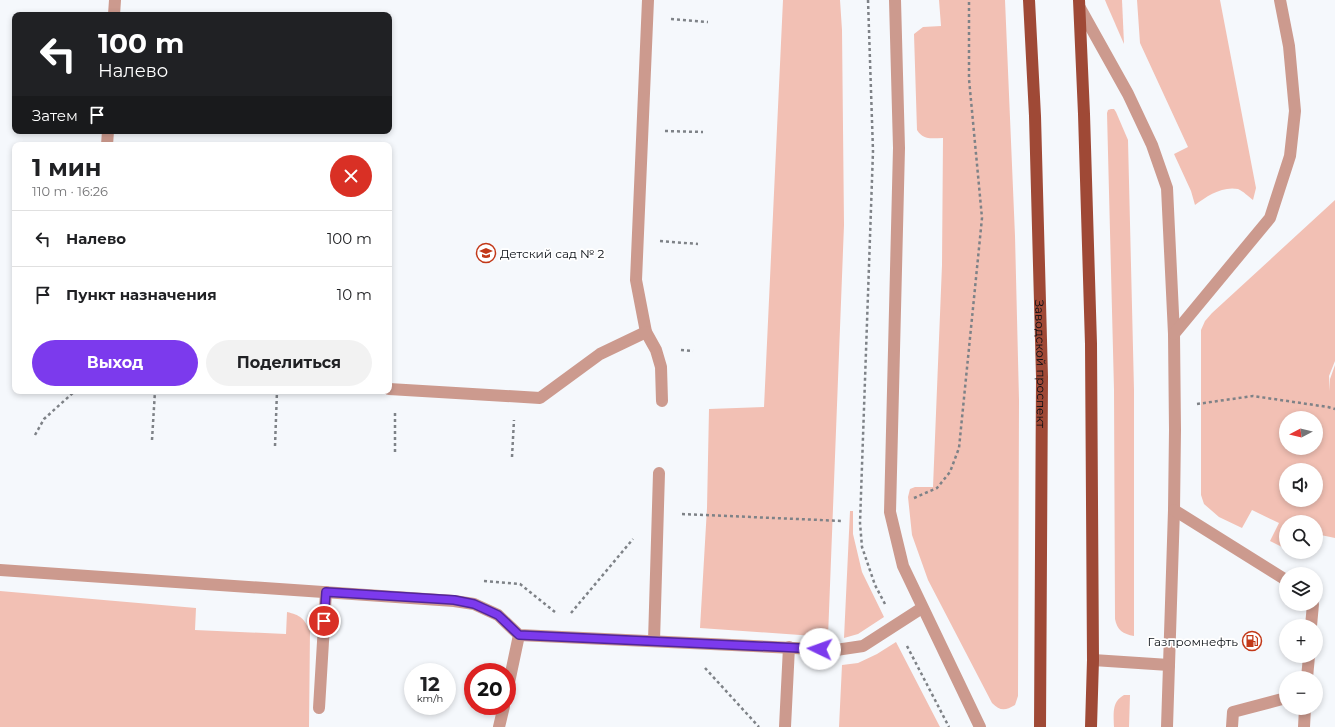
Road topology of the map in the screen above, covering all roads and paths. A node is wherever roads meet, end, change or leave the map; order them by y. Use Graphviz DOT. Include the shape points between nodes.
graph roads {
  1 [pos="115,0"];
  2 [pos="648,0"];
  3 [pos="895,0"];
  4 [pos="969,0"];
  5 [pos="1029,0"];
  6 [pos="1280,0"];
  7 [pos="1079,4"];
  8 [pos="114,12"];
  9 [pos="648,18"];
  10 [pos="708,22"];
  11 [pos="642,130"];
  12 [pos="703,132"];
  13 [pos="637,240"];
  14 [pos="698,244"];
  15 [pos="646,332"];
  16 [pos="1174,334"];
  17 [pos="392,390"];
  18 [pos="72,394"];
  19 [pos="155,394"];
  20 [pos="277,394"];
  21 [pos="514,396"];
  22 [pos="662,401"];
  23 [pos="1175,406"];
  24 [pos="1335,409"];
  25 [pos="35,435"];
  26 [pos="152,440"];
  27 [pos="275,446"];
  28 [pos="395,452"];
  29 [pos="512,457"];
  30 [pos="659,473"];
  31 [pos="890,501"];
  32 [pos="1174,510"];
  33 [pos="659,514"];
  34 [pos="843,521"];
  35 [pos="0,570"];
  36 [pos="1279,576"];
  37 [pos="326,592"];
  38 [pos="922,608"];
  39 [pos="519,635"];
  40 [pos="551,636"];
  41 [pos="654,641"];
  42 [pos="682,642"];
  43 [pos="788,647"];
  44 [pos="1092,660"];
  45 [pos="513,663"];
  46 [pos="1169,665"];
  47 [pos="1279,700"];
  48 [pos="319,708"];
  49 [pos="502,715"];
  50 [pos="1305,715"];
  51 [pos="499,727"];
  52 [pos="759,727"];
  53 [pos="784,727"];
  54 [pos="980,727"];
  55 [pos="1040,727"];
  56 [pos="1091,727"];
  57 [pos="1167,727"];
  58 [pos="1232,727"];
  59 [pos="1304,727"];
  1 -- 8 [label="street"];
  2 -- 9 [label="street"];
  3 -- 31 [label="street" via="899,148"];
  4 -- 31 [label="path" via="969,79 982,218 959,448 950,472 937,488 913,498"];
  5 -- 55 [label="main road, Заводской проспект" via="1042,377"];
  6 -- 16 [label="street" via="1289,46 1295,111 1290,156 1270,218"];
  7 -- 16 [label="street" via="1128,94 1152,145 1166,188"];
  7 -- 44 [label="main road" via="1091,344"];
  9 -- 10 [label="path"];
  9 -- 11 [label="street"];
  11 -- 12 [label="path"];
  11 -- 13 [label="street"];
  13 -- 14 [label="path"];
  13 -- 15 [label="street" via="636,280"];
  15 -- 21 [label="street" via="600,354 540,398"];
  15 -- 22 [label="street" via="656,350 661,367"];
  16 -- 23 [label="street"];
  17 -- 21 [label="street"];
  17 -- 28 [label="path"];
  18 -- 25 [label="path" via="44,419"];
  19 -- 26 [label="path"];
  20 -- 27 [label="path"];
  21 -- 29 [label="path"];
  23 -- 24 [label="path" via="1253,396"];
  23 -- 32 [label="street"];
  30 -- 33 [label="street"];
  31 -- 38 [label="street" via="890,512 903,566"];
  32 -- 36 [label="street"];
  32 -- 46 [label="street"];
  33 -- 34 [label="path"];
  33 -- 40 [label="path" via="642,529"];
  33 -- 41 [label="street"];
  35 -- 37 [label="street"];
  37 -- 39 [label="street" via="454,600 474,604 498,615"];
  37 -- 48 [label="street"];
  38 -- 43 [label="street" via="863,646 836,650"];
  38 -- 54 [label="street"];
  39 -- 40 [label="street"];
  39 -- 45 [label="street"];
  40 -- 41 [label="street"];
  41 -- 42 [label="street"];
  42 -- 43 [label="street"];
  42 -- 52 [label="path"];
  43 -- 53 [label="street"];
  44 -- 46 [label="street"];
  44 -- 56 [label="main road"];
  46 -- 57 [label="street"];
  47 -- 58 [label="street" via="1233,712"];
  49 -- 51 [label="street"];
  50 -- 59 [label="street"];
}
